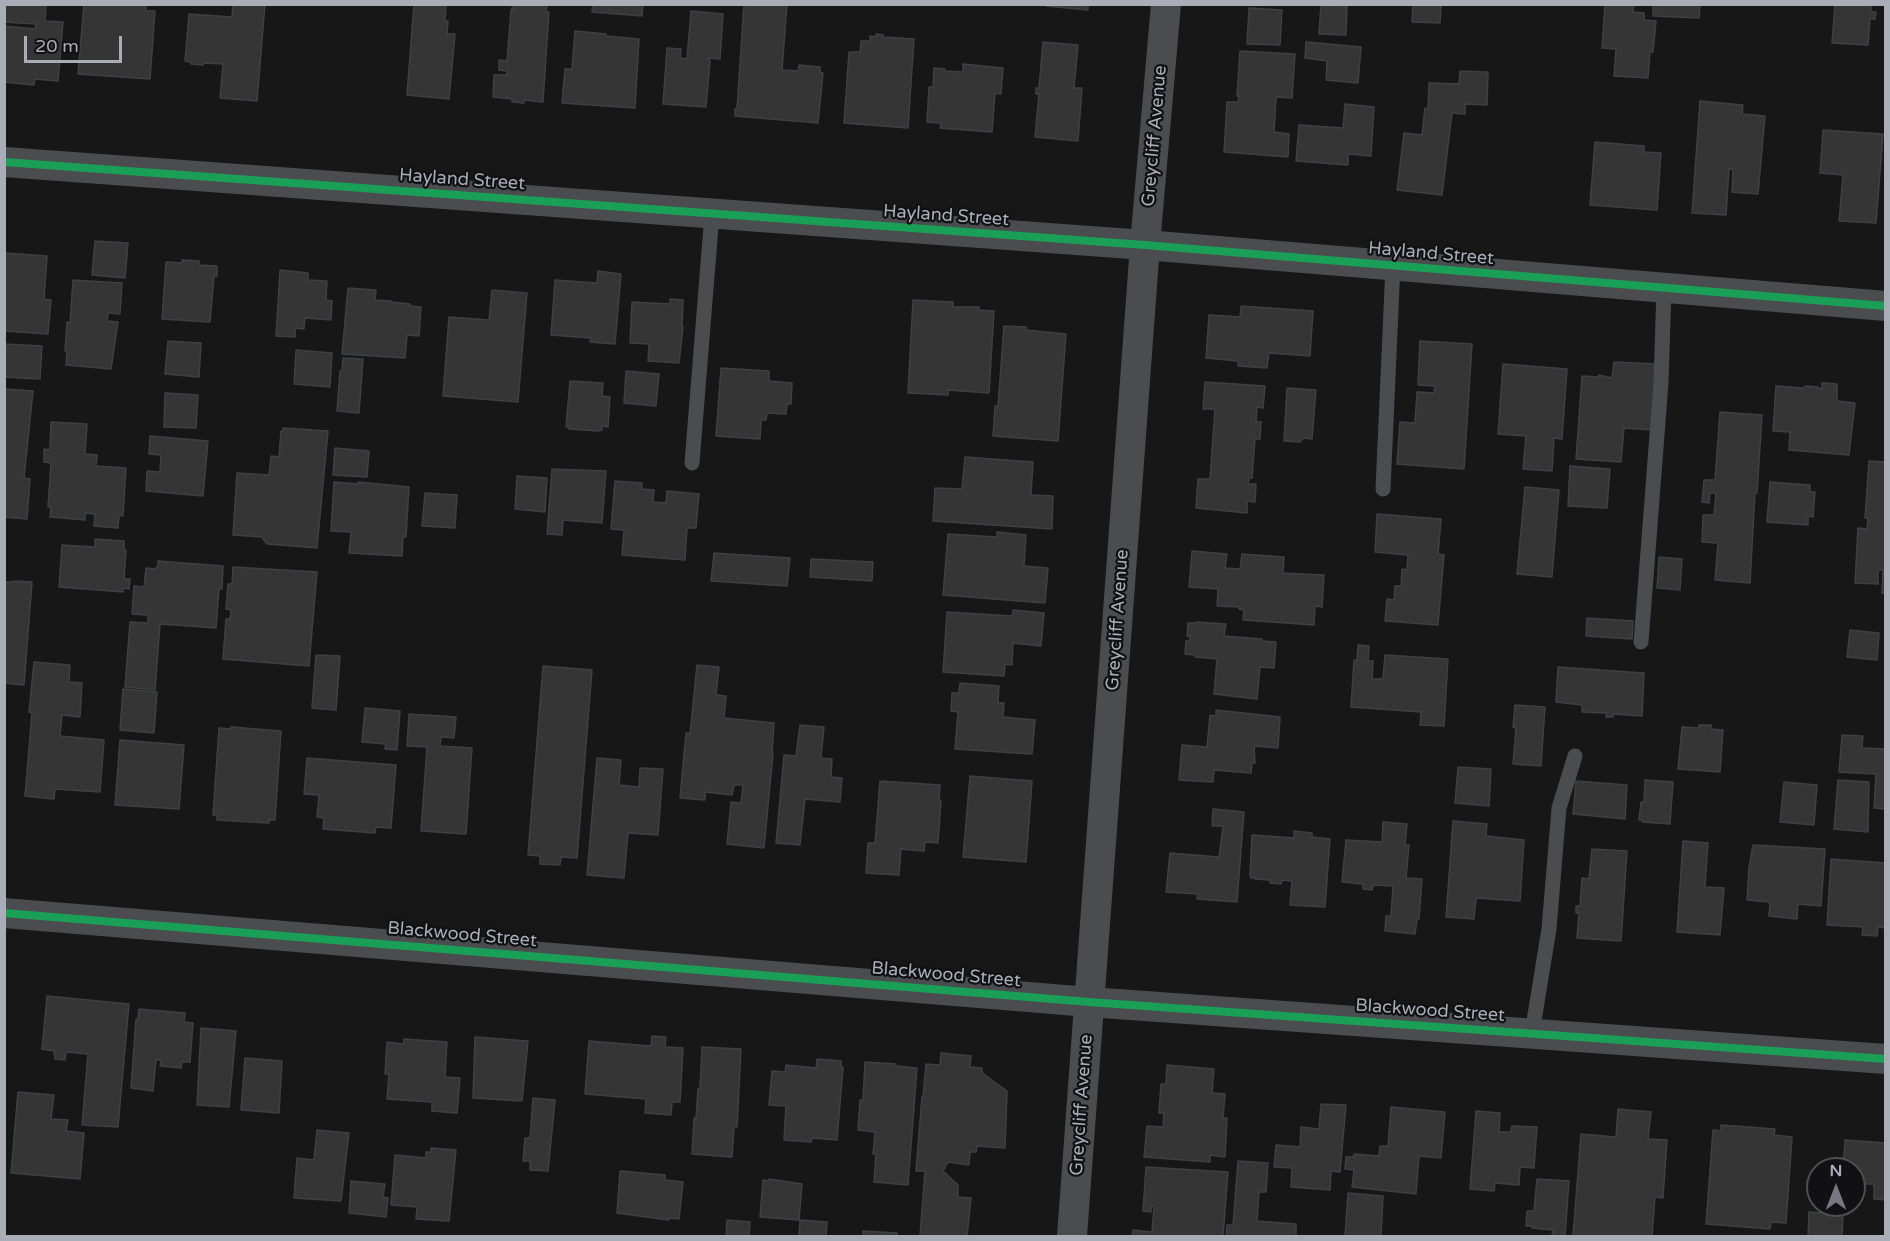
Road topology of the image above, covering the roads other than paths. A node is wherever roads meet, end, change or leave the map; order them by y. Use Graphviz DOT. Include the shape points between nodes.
graph roads {
  1 [pos="1166,4"];
  2 [pos="4,162"];
  3 [pos="712,214"];
  4 [pos="1145,245"];
  5 [pos="1393,266"];
  6 [pos="1664,288"];
  7 [pos="1886,306"];
  8 [pos="692,463"];
  9 [pos="1383,489"];
  10 [pos="1641,642"];
  11 [pos="1575,756"];
  12 [pos="4,913"];
  13 [pos="1089,1002"];
  14 [pos="1532,1033"];
  15 [pos="1886,1059"];
  16 [pos="1072,1236"];
  1 -- 4 [label="street, Greycliff Avenue"];
  2 -- 3 [label="street, Hayland Street"];
  3 -- 4 [label="street, Hayland Street"];
  3 -- 8 [label="lane"];
  4 -- 5 [label="street, Hayland Street"];
  4 -- 13 [label="street, Greycliff Avenue"];
  5 -- 6 [label="street, Hayland Street"];
  5 -- 9 [label="lane"];
  6 -- 7 [label="street, Hayland Street"];
  6 -- 10 [label="lane" via="1661,383"];
  11 -- 14 [label="lane" via="1559,808 1550,929"];
  12 -- 13 [label="street, Blackwood Street"];
  13 -- 14 [label="street, Blackwood Street"];
  13 -- 16 [label="street, Greycliff Avenue"];
  14 -- 15 [label="street, Blackwood Street"];
}
